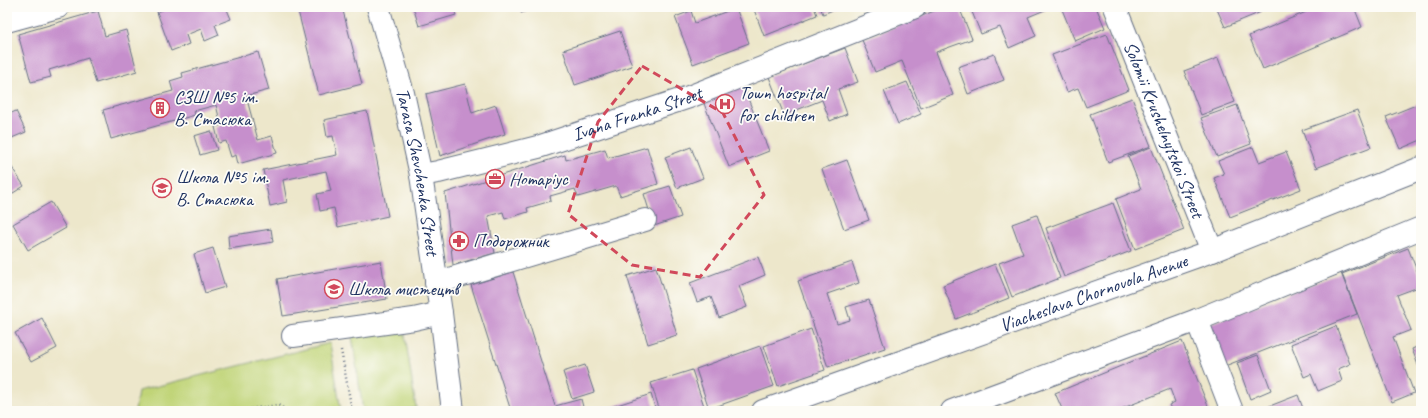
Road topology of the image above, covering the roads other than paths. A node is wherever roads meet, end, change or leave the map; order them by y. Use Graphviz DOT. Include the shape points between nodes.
graph roads {
  1 [pos="58,7"];
  2 [pos="378,7"];
  3 [pos="915,7"];
  4 [pos="1115,7"];
  5 [pos="7,21"];
  6 [pos="1421,168"];
  7 [pos="421,175"];
  8 [pos="645,220"];
  9 [pos="1421,228"];
  10 [pos="1212,252"];
  11 [pos="436,283"];
  12 [pos="441,313"];
  13 [pos="1196,320"];
  14 [pos="293,336"];
  15 [pos="453,411"];
  16 [pos="763,411"];
  17 [pos="952,411"];
  18 [pos="1232,411"];
  1 -- 5 [label="street"];
  2 -- 7 [label="street, Tarasa Shevchenka Street" via="403,93"];
  3 -- 7 [label="street, Ivana Franka Street" via="681,99 538,147"];
  4 -- 10 [label="street, Solomii Krushelnytskoi Street"];
  6 -- 10 [label="street, Viacheslava Chornovola Avenue"];
  7 -- 11 [label="street, Tarasa Shevchenka Street"];
  8 -- 11 [label="street"];
  9 -- 13 [label="street"];
  10 -- 16 [label="street, Viacheslava Chornovola Avenue"];
  11 -- 12 [label="street, Tarasa Shevchenka Street"];
  12 -- 14 [label="street"];
  12 -- 15 [label="street, Tarasa Shevchenka Street"];
  13 -- 17 [label="street"];
  13 -- 18 [label="street"];
}
